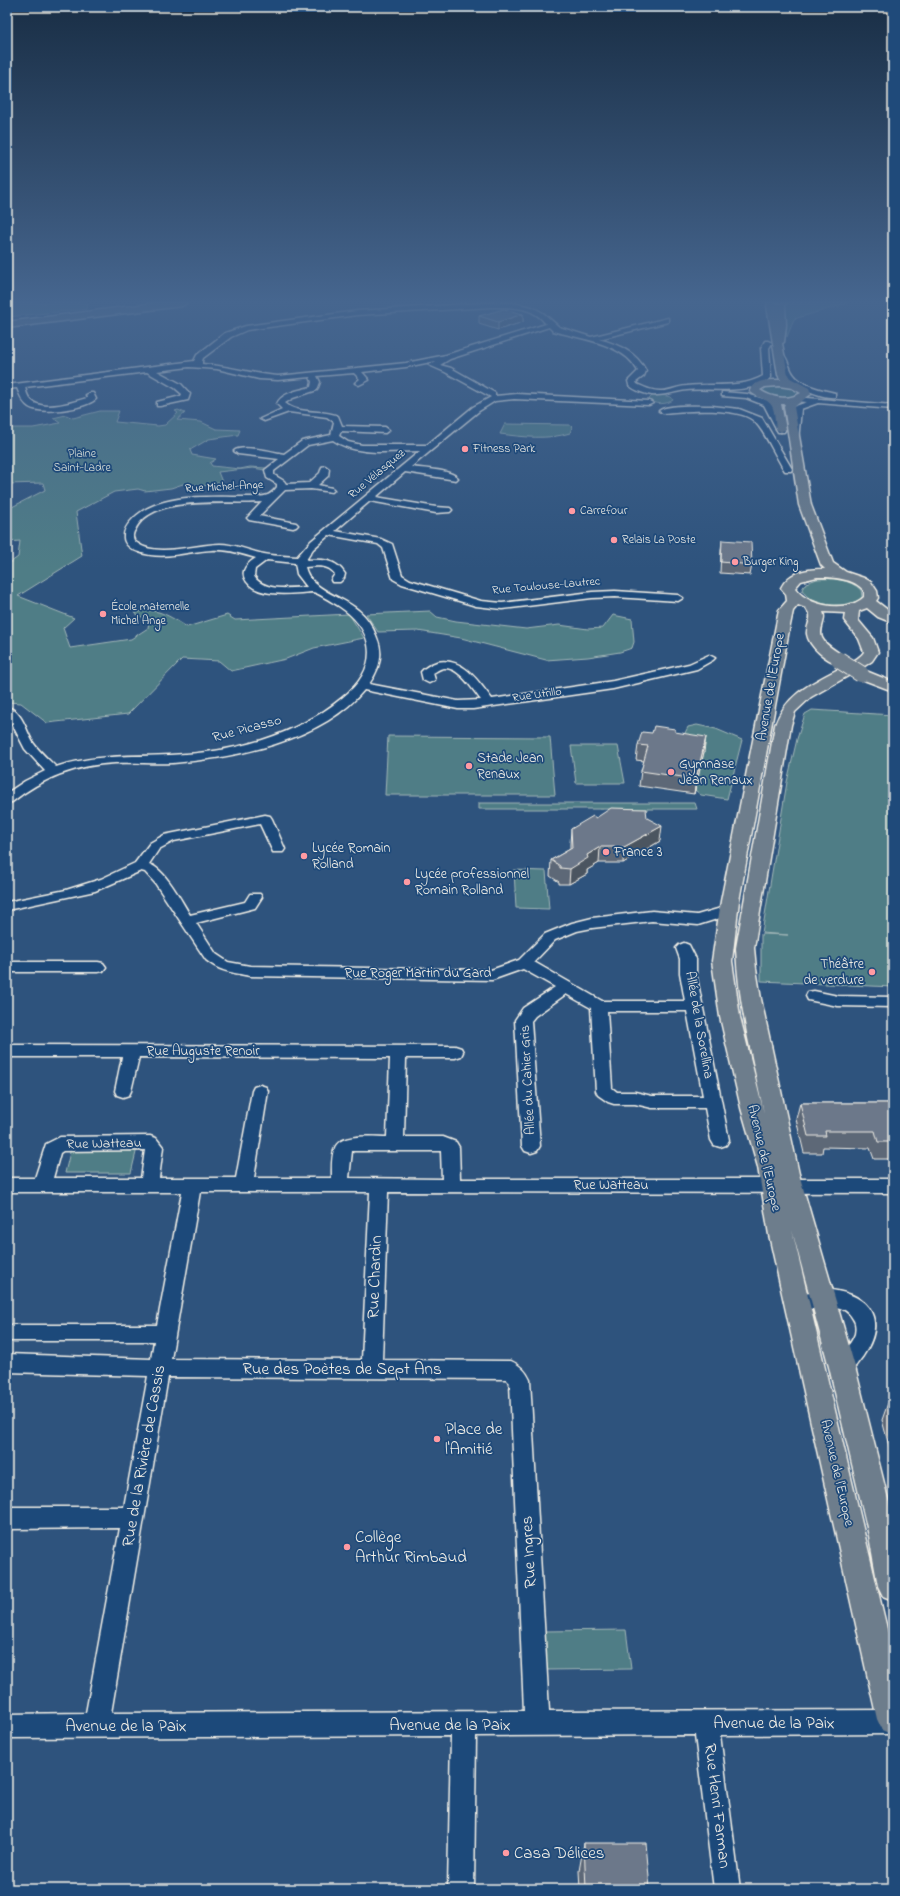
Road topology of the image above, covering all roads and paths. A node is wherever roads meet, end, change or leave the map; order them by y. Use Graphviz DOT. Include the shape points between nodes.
graph roads {
  1 [pos="22,391"];
  2 [pos="183,391"];
  3 [pos="304,391"];
  4 [pos="485,391"];
  5 [pos="641,391"];
  6 [pos="678,391"];
  7 [pos="689,391"];
  8 [pos="709,391"];
  9 [pos="757,391"];
  10 [pos="803,391"];
  11 [pos="818,391"];
  12 [pos="660,393"];
  13 [pos="90,396"];
  14 [pos="646,396"];
  15 [pos="495,397"];
  16 [pos="800,397"];
  17 [pos="678,399"];
  18 [pos="770,399"];
  19 [pos="852,403"];
  20 [pos="160,404"];
  21 [pos="893,404"];
  22 [pos="893,407"];
  23 [pos="288,410"];
  24 [pos="663,411"];
  25 [pos="264,419"];
  26 [pos="384,430"];
  27 [pos="781,430"];
  28 [pos="336,433"];
  29 [pos="794,441"];
  30 [pos="428,448"];
  31 [pos="238,451"];
  32 [pos="285,457"];
  33 [pos="325,469"];
  34 [pos="403,469"];
  35 [pos="788,469"];
  36 [pos="453,478"];
  37 [pos="282,486"];
  38 [pos="311,486"];
  39 [pos="329,490"];
  40 [pos="271,498"];
  41 [pos="368,498"];
  42 [pos="447,510"];
  43 [pos="293,525"];
  44 [pos="327,532"];
  45 [pos="265,557"];
  46 [pos="301,562"];
  47 [pos="810,574"];
  48 [pos="841,575"];
  49 [pos="336,580"];
  50 [pos="318,589"];
  51 [pos="792,595"];
  52 [pos="678,598"];
  53 [pos="869,601"];
  54 [pos="811,606"];
  55 [pos="853,608"];
  56 [pos="893,619"];
  57 [pos="708,658"];
  58 [pos="429,680"];
  59 [pos="362,686"];
  60 [pos="893,687"];
  61 [pos="488,702"];
  62 [pos="7,710"];
  63 [pos="54,772"];
  64 [pos="7,799"];
  65 [pos="278,849"];
  66 [pos="140,866"];
  67 [pos="255,897"];
  68 [pos="7,906"];
  69 [pos="728,911"];
  70 [pos="188,920"];
  71 [pos="698,920"];
  72 [pos="725,935"];
  73 [pos="684,948"];
  74 [pos="524,963"];
  75 [pos="7,967"];
  76 [pos="98,967"];
  77 [pos="566,987"];
  78 [pos="814,996"];
  79 [pos="893,1002"];
  80 [pos="599,1006"];
  81 [pos="694,1006"];
  82 [pos="7,1051"];
  83 [pos="132,1051"];
  84 [pos="398,1051"];
  85 [pos="455,1052"];
  86 [pos="123,1091"];
  87 [pos="260,1091"];
  88 [pos="713,1102"];
  89 [pos="720,1140"];
  90 [pos="396,1144"];
  91 [pos="531,1146"];
  92 [pos="7,1185"];
  93 [pos="42,1185"];
  94 [pos="149,1185"];
  95 [pos="192,1185"];
  96 [pos="244,1185"];
  97 [pos="340,1185"];
  98 [pos="379,1185"];
  99 [pos="450,1185"];
  100 [pos="782,1186"];
  101 [pos="893,1186"];
  102 [pos="810,1300"];
  103 [pos="7,1333"];
  104 [pos="166,1333"];
  105 [pos="7,1363"];
  106 [pos="160,1368"];
  107 [pos="364,1369"];
  108 [pos="520,1380"];
  109 [pos="133,1517"];
  110 [pos="7,1518"];
  111 [pos="893,1586"];
  112 [pos="885,1650"];
  113 [pos="893,1719"];
  114 [pos="893,1722"];
  115 [pos="706,1723"];
  116 [pos="464,1724"];
  117 [pos="537,1724"];
  118 [pos="7,1726"];
  119 [pos="96,1726"];
  120 [pos="461,1889"];
  121 [pos="727,1889"];
  1 -- 13 [label="street" via="26,400 41,408 65,406 92,399"];
  2 -- 20 [label="street" via="185,398"];
  3 -- 23 [label="street" via="282,401 283,407"];
  4 -- 15 [label="street"];
  5 -- 14 [label="street"];
  6 -- 12 [label="street"];
  7 -- 17 [label="street"];
  8 -- 27 [label="street" via="762,400 770,408"];
  9 -- 18 [label="main road"];
  10 -- 16 [label="main road"];
  11 -- 19 [label="street"];
  12 -- 14 [label="street"];
  12 -- 17 [label="street"];
  14 -- 15 [label="street" via="612,400"];
  14 -- 17 [label="street" via="668,405 675,404"];
  15 -- 30 [label="street, Rue Vélasquez" via="472,411"];
  16 -- 18 [label="main road"];
  16 -- 19 [label="street"];
  16 -- 29 [label="main road" via="789,406"];
  18 -- 27 [label="main road" via="777,405"];
  19 -- 21 [label="street"];
  19 -- 22 [label="street"];
  19 -- 29 [label="street" via="809,403 797,408"];
  23 -- 25 [label="street"];
  23 -- 28 [label="street" via="333,416 337,419"];
  24 -- 35 [label="street" via="698,409 752,415 759,420"];
  26 -- 28 [label="street, Rue Michel-Ange"];
  27 -- 35 [label="main road"];
  28 -- 30 [label="street" via="345,444 362,448"];
  28 -- 32 [label="street, Rue Michel-Ange" via="305,443"];
  29 -- 48 [label="main road" via="805,505 827,565"];
  30 -- 34 [label="street, Rue Vélasquez"];
  31 -- 32 [label="street"];
  32 -- 37 [label="street, Rue Michel-Ange" via="268,472"];
  33 -- 38 [label="street" via="325,474"];
  34 -- 36 [label="street"];
  34 -- 41 [label="street, Rue Vélasquez"];
  35 -- 47 [label="main road" via="792,500 815,564"];
  37 -- 38 [label="street"];
  37 -- 40 [label="street, Rue Michel-Ange"];
  38 -- 39 [label="street"];
  40 -- 43 [label="street" via="252,518"];
  40 -- 45 [label="street, Rue Michel-Ange" via="161,505 146,511 131,524 129,532 130,541 142,550 164,552 222,547"];
  41 -- 42 [label="street"];
  41 -- 44 [label="street, Rue Vélasquez"];
  44 -- 46 [label="street, Rue Vélasquez" via="308,550"];
  44 -- 52 [label="street, Rue Toulouse-Lautrec" via="381,542 388,546 397,578 480,604 502,606 600,594"];
  45 -- 46 [label="street, Rue Michel-Ange"];
  45 -- 50 [label="street" via="252,566 249,572 252,582 276,590"];
  46 -- 49 [label="street, Rue Michel-Ange" via="324,563 336,567 340,574"];
  46 -- 50 [label="street, Rue Picasso" via="300,568 305,578"];
  47 -- 48 [label="main road"];
  47 -- 51 [label="main road" via="798,577 790,583 788,588"];
  48 -- 53 [label="main road" via="855,579 869,588 872,595"];
  50 -- 59 [label="street, Rue Picasso" via="352,609 366,623 374,642 375,658 369,676"];
  51 -- 54 [label="main road"];
  51 -- 69 [label="main road, Avenue de l'Europe" via="794,602 786,610"];
  53 -- 55 [label="main road"];
  53 -- 56 [label="main road" via="881,614"];
  54 -- 55 [label="main road" via="837,610"];
  54 -- 60 [label="main road, bridge" via="819,614 814,633 816,639 829,653 861,674"];
  55 -- 100 [label="main road, Avenue de l'Europe" via="851,620 866,638 871,652 867,658 799,700 788,711 783,725 745,948 746,969"];
  57 -- 61 [label="street, Rue Utrillo" via="693,667 613,685"];
  58 -- 61 [label="street" via="427,672 432,667 446,664 463,671"];
  59 -- 61 [label="street, Rue Utrillo" via="458,705"];
  59 -- 63 [label="street, Rue Picasso" via="344,703 319,719 269,741 218,753 169,759 106,760"];
  62 -- 63 [label="street" via="16,720 28,746"];
  63 -- 64 [label="street, Rue Picasso" via="30,783"];
  65 -- 66 [label="street" via="267,821 261,819 162,840 149,849"];
  66 -- 68 [label="street" via="84,890"];
  66 -- 70 [label="street, Rue Roger Martin du Gard" via="152,871"];
  67 -- 70 [label="street" via="250,905"];
  69 -- 71 [label="street, Rue Roger Martin du Gard"];
  69 -- 72 [label="main road, Avenue de l'Europe"];
  70 -- 74 [label="street, Rue Roger Martin du Gard" via="211,957 223,966 237,969 492,976"];
  71 -- 72 [label="street"];
  71 -- 74 [label="street, Rue Roger Martin du Gard" via="652,916 592,923 550,937"];
  72 -- 100 [label="main road, Avenue de l'Europe" via="722,961 730,1017"];
  73 -- 81 [label="street, Allée de la Sorellina" via="688,959"];
  74 -- 77 [label="street"];
  75 -- 76 [label="street"];
  77 -- 80 [label="street"];
  77 -- 91 [label="street, Allée du Cahier Gris" via="529,1012 523,1020"];
  78 -- 79 [label="street" via="838,1001"];
  80 -- 81 [label="street"];
  80 -- 88 [label="street" via="604,1091 614,1098 635,1098 652,1102"];
  81 -- 88 [label="street, Allée de la Sorellina"];
  82 -- 83 [label="street, Rue Auguste Renoir"];
  83 -- 84 [label="street, Rue Auguste Renoir"];
  83 -- 86 [label="street"];
  84 -- 85 [label="street, Rue Auguste Renoir"];
  84 -- 90 [label="street"];
  87 -- 96 [label="street"];
  88 -- 89 [label="street, Allée de la Sorellina"];
  90 -- 97 [label="street" via="349,1144 343,1148"];
  90 -- 99 [label="street" via="444,1144 450,1147"];
  92 -- 93 [label="street, Rue Watteau"];
  93 -- 94 [label="street, Rue Watteau"];
  93 -- 94 [label="street, Rue Watteau" via="52,1149 60,1144 150,1143 154,1147"];
  94 -- 95 [label="street, Rue Watteau"];
  95 -- 96 [label="street, Rue Watteau"];
  95 -- 104 [label="street, Rue de la Rivière de Cassis"];
  96 -- 97 [label="street, Rue Watteau"];
  97 -- 98 [label="street, Rue Watteau"];
  98 -- 99 [label="street, Rue Watteau"];
  98 -- 107 [label="street, Rue Chardin"];
  99 -- 100 [label="street, Rue Watteau"];
  100 -- 101 [label="street, Rue Watteau"];
  100 -- 102 [label="main road, Avenue de l'Europe" via="781,1235"];
  102 -- 111 [label="main road, Avenue de l'Europe" via="842,1367"];
  102 -- 112 [label="main road, Avenue de l'Europe"];
  103 -- 104 [label="street"];
  104 -- 106 [label="street, Rue de la Rivière de Cassis"];
  105 -- 106 [label="street, Rue des Poètes de Sept Ans"];
  106 -- 107 [label="street, Rue des Poètes de Sept Ans"];
  106 -- 109 [label="street, Rue de la Rivière de Cassis"];
  107 -- 108 [label="street, Rue des Poètes de Sept Ans" via="511,1370"];
  108 -- 117 [label="street, Rue Ingres"];
  109 -- 110 [label="street"];
  109 -- 119 [label="street, Rue de la Rivière de Cassis"];
  112 -- 113 [label="main road, Avenue de l'Europe"];
  114 -- 115 [label="street, Avenue de la Paix"];
  115 -- 117 [label="street, Avenue de la Paix"];
  115 -- 121 [label="street, Rue Henri Farman"];
  116 -- 117 [label="street, Avenue de la Paix"];
  116 -- 119 [label="street, Avenue de la Paix"];
  116 -- 120 [label="street"];
  118 -- 119 [label="street, Avenue de la Paix"];
}
